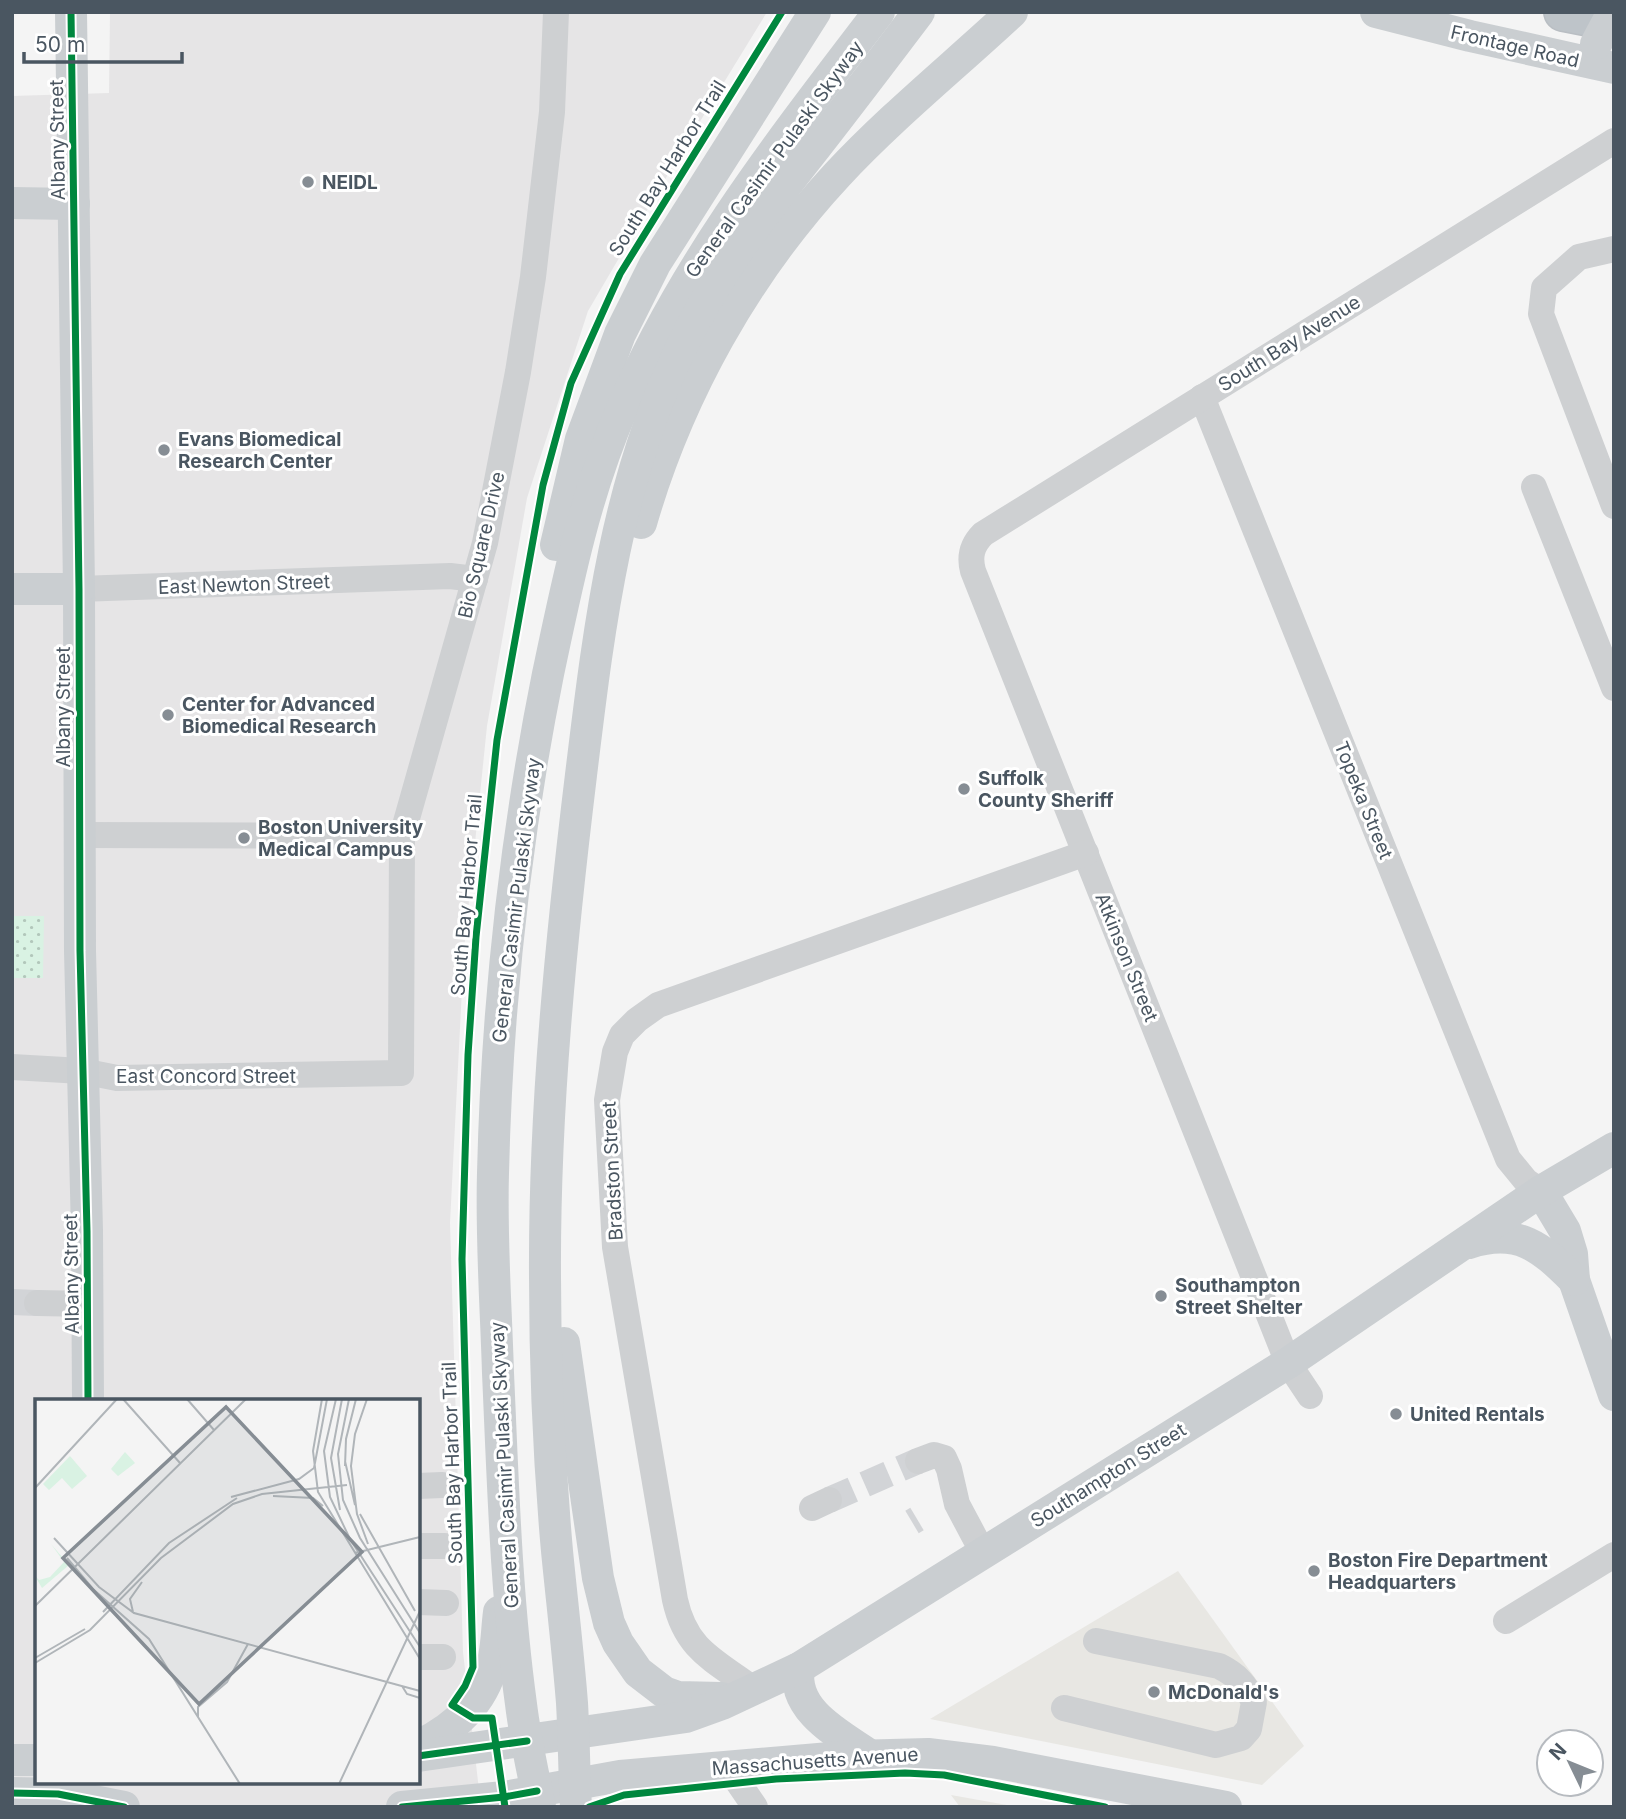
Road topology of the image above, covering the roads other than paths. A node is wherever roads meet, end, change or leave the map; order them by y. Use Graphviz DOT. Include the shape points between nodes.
graph roads {
  1 [pos="71,12"];
  2 [pos="556,12"];
  3 [pos="815,12"];
  4 [pos="879,12"];
  5 [pos="919,12"];
  6 [pos="1012,12"];
  7 [pos="1376,12"];
  8 [pos="1563,12"];
  9 [pos="1613,12"];
  10 [pos="1604,49"];
  11 [pos="1614,141"];
  12 [pos="12,203"];
  13 [pos="74,204"];
  14 [pos="1614,249"];
  15 [pos="1202,397"];
  16 [pos="1534,487"];
  17 [pos="1614,506"];
  18 [pos="972,551"];
  19 [pos="475,579"];
  20 [pos="12,589"];
  21 [pos="79,589"];
  22 [pos="603,611"];
  23 [pos="1614,688"];
  24 [pos="540,715"];
  25 [pos="79,835"];
  26 [pos="402,836"];
  27 [pos="1086,853"];
  28 [pos="12,1067"];
  29 [pos="82,1071"];
  30 [pos="401,1073"];
  31 [pos="1614,1149"];
  32 [pos="1541,1191"];
  33 [pos="1458,1247"];
  34 [pos="545,1258"];
  35 [pos="1574,1280"];
  36 [pos="37,1303"];
  37 [pos="88,1304"];
  38 [pos="1288,1363"];
  39 [pos="1614,1395"];
  40 [pos="1310,1396"];
  41 [pos="88,1399"];
  42 [pos="918,1461"];
  43 [pos="420,1546"];
  44 [pos="445,1546"];
  45 [pos="983,1553"];
  46 [pos="1614,1555"];
  47 [pos="508,1559"];
  48 [pos="420,1602"];
  49 [pos="446,1603"];
  50 [pos="1506,1621"];
  51 [pos="1096,1641"];
  52 [pos="799,1668"];
  53 [pos="752,1688"];
  54 [pos="1064,1708"];
  55 [pos="573,1734"];
  56 [pos="527,1741"];
  57 [pos="420,1745"];
  58 [pos="420,1756"];
  59 [pos="871,1756"];
  60 [pos="12,1760"];
  61 [pos="35,1760"];
  62 [pos="727,1766"];
  63 [pos="12,1793"];
  64 [pos="576,1795"];
  65 [pos="538,1799"];
  66 [pos="101,1801"];
  67 [pos="402,1807"];
  68 [pos="755,1807"];
  69 [pos="1226,1807"];
  1 -- 13 [label="main road, Albany Street"];
  2 -- 19 [label="street, Bio Square Drive" via="552,112 533,277"];
  3 -- 24 [label="main road" via="655,264 607,367 581,439 557,541 544,622"];
  4 -- 24 [label="main road, General Casimir Pulaski Skyway" via="693,270 634,382 583,519"];
  5 -- 22 [label="main road, General Casimir Pulaski Skyway" via="743,243 684,343 636,460"];
  6 -- 22 [label="main road" via="855,156 805,211 758,274 723,330 675,425 635,544"];
  7 -- 10 [label="main road, Frontage Road"];
  8 -- 10 [label="highway"];
  9 -- 10 [label="main road, bridge"];
  11 -- 15 [label="street, South Bay Avenue"];
  12 -- 13 [label="main road"];
  13 -- 21 [label="main road, Albany Street"];
  14 -- 17 [label="street" via="1579,257 1544,288 1541,314"];
  15 -- 18 [label="street, South Bay Avenue" via="983,534"];
  15 -- 32 [label="street, Topeka Street" via="1508,1158 1526,1181"];
  16 -- 23 [label="street"];
  18 -- 27 [label="street, Atkinson Street" via="973,571"];
  19 -- 21 [label="street, East Newton Street" via="450,576"];
  19 -- 26 [label="street, Bio Square Drive"];
  20 -- 21 [label="main road, East Newton Street"];
  21 -- 25 [label="main road, Albany Street"];
  22 -- 34 [label="main road, General Casimir Pulaski Skyway" via="564,926"];
  24 -- 47 [label="main road, General Casimir Pulaski Skyway" via="507,944 493,1175"];
  25 -- 26 [label="street"];
  25 -- 29 [label="main road, Albany Street"];
  26 -- 30 [label="street, Bio Square Drive"];
  27 -- 38 [label="street, Atkinson Street"];
  27 -- 53 [label="street, Bradston Street" via="657,1005 622,1035 615,1052 607,1100 615,1247 679,1621 704,1653"];
  28 -- 29 [label="street, East Concord Street"];
  29 -- 30 [label="street, East Concord Street" via="117,1078"];
  29 -- 37 [label="main road, Albany Street"];
  31 -- 32 [label="main road, Southampton Street"];
  32 -- 33 [label="main road, Southampton Street"];
  32 -- 35 [label="main road" via="1565,1231"];
  33 -- 35 [label="main road" via="1507,1236 1541,1251"];
  33 -- 38 [label="main road, Southampton Street"];
  34 -- 53 [label="main road" via="566,1353 598,1578 618,1643 638,1672 678,1697 721,1698"];
  34 -- 55 [label="main road, General Casimir Pulaski Skyway" via="556,1545"];
  35 -- 39 [label="main road"];
  36 -- 37 [label="street"];
  37 -- 41 [label="main road, Albany Street"];
  38 -- 40 [label="street, Atkinson Street"];
  38 -- 45 [label="main road, Southampton Street"];
  42 -- 45 [label="street" via="934,1455 944,1458 957,1504"];
  43 -- 44 [label="street"];
  45 -- 52 [label="main road, Southampton Street"];
  46 -- 50 [label="street"];
  47 -- 56 [label="main road, General Casimir Pulaski Skyway"];
  47 -- 57 [label="main road" via="487,1681 473,1706 451,1729"];
  48 -- 49 [label="street"];
  51 -- 54 [label="street" via="1231,1672 1254,1702 1249,1729 1241,1738 1216,1745"];
  52 -- 53 [label="main road, Southampton Street"];
  52 -- 59 [label="main road" via="798,1687 810,1709"];
  53 -- 55 [label="main road, Southampton Street" via="686,1717"];
  55 -- 56 [label="main road"];
  55 -- 64 [label="main road, General Casimir Pulaski Skyway"];
  56 -- 58 [label="main road"];
  56 -- 65 [label="main road, General Casimir Pulaski Skyway"];
  59 -- 62 [label="main road, Massachusetts Avenue"];
  59 -- 69 [label="main road, Massachusetts Avenue" via="956,1755"];
  60 -- 61 [label="main road"];
  62 -- 64 [label="main road, Massachusetts Avenue" via="620,1776"];
  62 -- 68 [label="street"];
  63 -- 66 [label="main road"];
  64 -- 65 [label="main road, Massachusetts Avenue"];
  65 -- 67 [label="main road, Massachusetts Avenue"];
}
